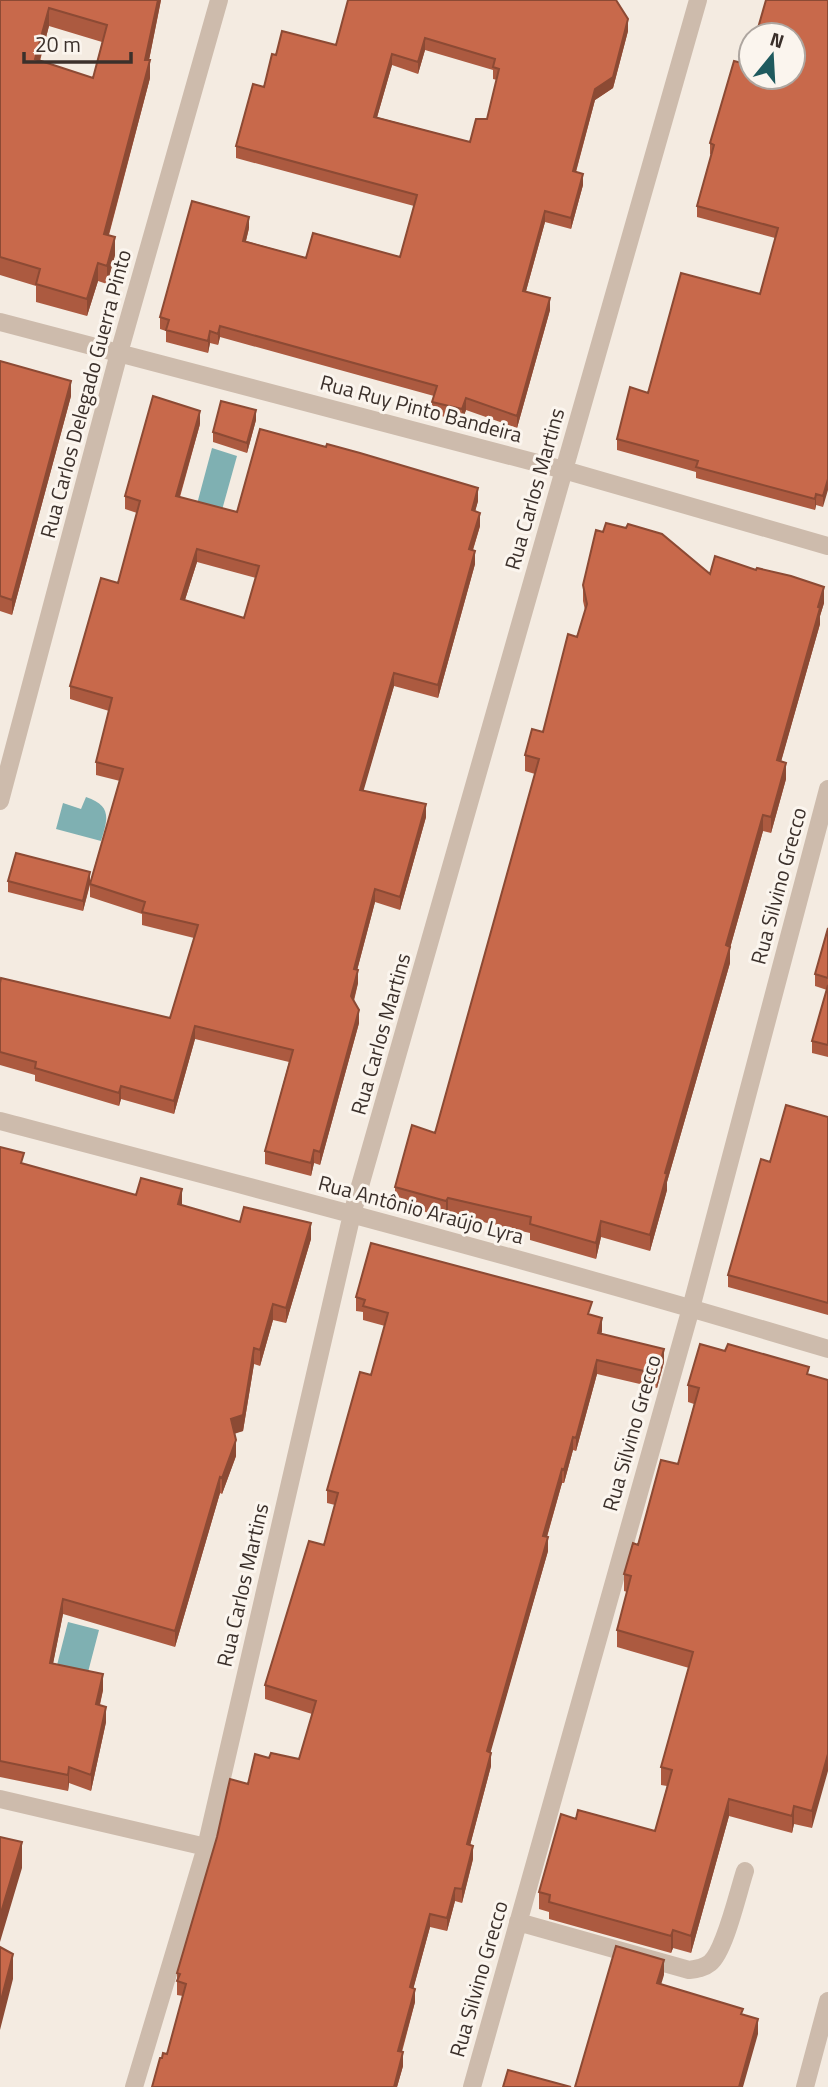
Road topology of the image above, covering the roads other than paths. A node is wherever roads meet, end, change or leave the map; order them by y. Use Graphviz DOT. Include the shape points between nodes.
graph roads {
  1 [pos="219,0"];
  2 [pos="698,0"];
  3 [pos="0,322"];
  4 [pos="119,353"];
  5 [pos="564,470"];
  6 [pos="828,546"];
  7 [pos="828,789"];
  8 [pos="0,801"];
  9 [pos="0,1121"];
  10 [pos="352,1214"];
  11 [pos="691,1308"];
  12 [pos="828,1349"];
  13 [pos="0,1799"];
  14 [pos="206,1847"];
  15 [pos="745,1871"];
  16 [pos="519,1922"];
  17 [pos="828,2001"];
  18 [pos="134,2087"];
  19 [pos="472,2087"];
  20 [pos="805,2087"];
  1 -- 4 [label="street, Rua Carlos Delegado Guerra Pinto"];
  2 -- 5 [label="street, Rua Carlos Martins"];
  3 -- 4 [label="street, Rua Ruy Pinto Bandeira"];
  4 -- 5 [label="street, Rua Ruy Pinto Bandeira"];
  4 -- 8 [label="street, Rua Carlos Delegado Guerra Pinto"];
  5 -- 6 [label="street, Rua Ruy Pinto Bandeira"];
  5 -- 10 [label="street, Rua Carlos Martins"];
  7 -- 11 [label="street, Rua Silvino Grecco"];
  9 -- 10 [label="street, Rua Antônio Araújo Lyra"];
  10 -- 11 [label="street, Rua Antônio Araújo Lyra"];
  10 -- 14 [label="street, Rua Carlos Martins"];
  11 -- 12 [label="street, Rua Antônio Araújo Lyra"];
  11 -- 16 [label="street, Rua Silvino Grecco"];
  13 -- 14 [label="street"];
  14 -- 18 [label="street, Rua Carlos Martins"];
  15 -- 16 [label="street" via="720,1949 702,1968 689,1970"];
  16 -- 19 [label="street, Rua Silvino Grecco"];
  17 -- 20 [label="street"];
}
